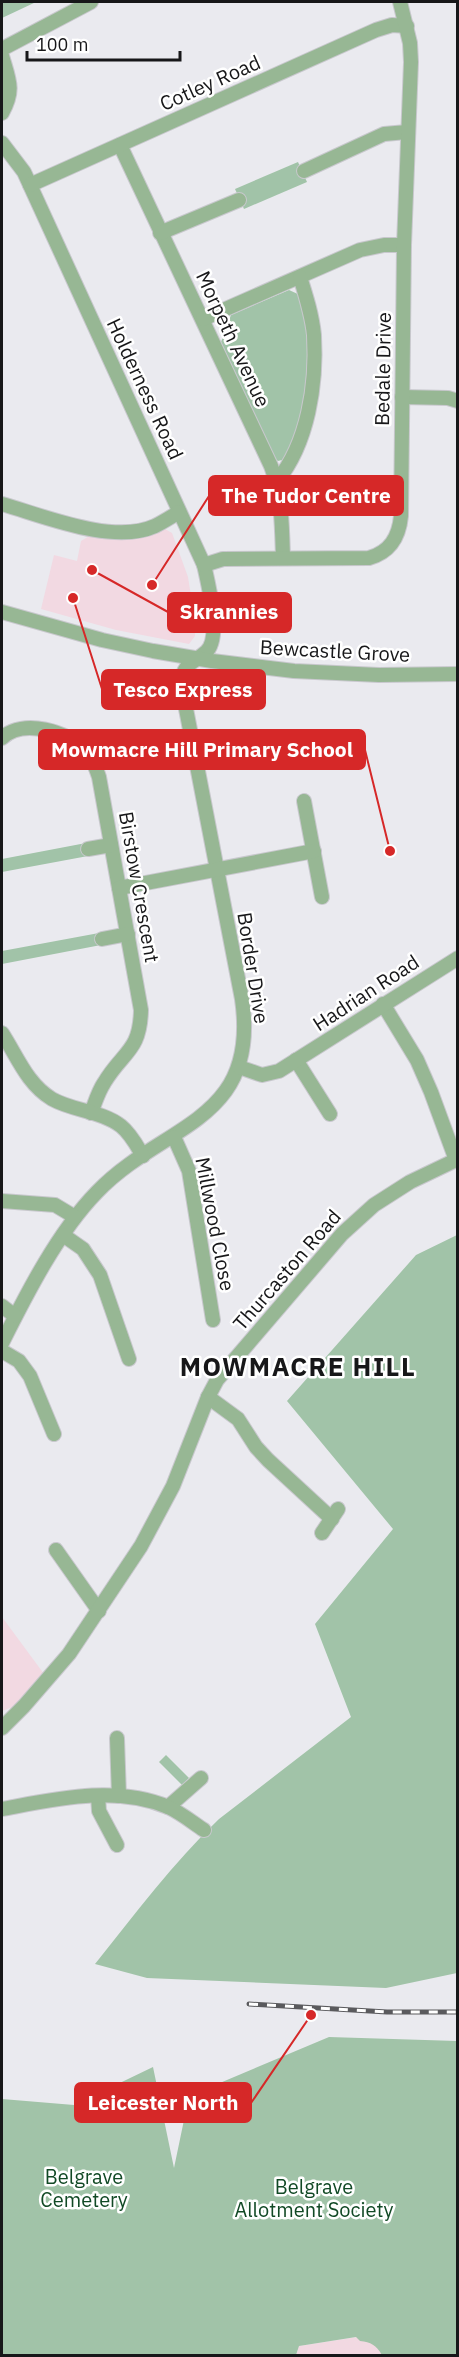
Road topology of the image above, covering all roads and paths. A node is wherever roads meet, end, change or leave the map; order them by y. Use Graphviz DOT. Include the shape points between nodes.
graph roads {
  1 [pos="91,2"];
  2 [pos="400,2"];
  3 [pos="407,26"];
  4 [pos="2,49"];
  5 [pos="2,56"];
  6 [pos="2,113"];
  7 [pos="407,132"];
  8 [pos="2,143"];
  9 [pos="120,145"];
  10 [pos="303,171"];
  11 [pos="30,185"];
  12 [pos="239,200"];
  13 [pos="160,233"];
  14 [pos="404,244"];
  15 [pos="300,277"];
  16 [pos="203,319"];
  17 [pos="402,397"];
  18 [pos="458,401"];
  19 [pos="277,481"];
  20 [pos="2,504"];
  21 [pos="179,512"];
  22 [pos="283,558"];
  23 [pos="204,565"];
  24 [pos="2,612"];
  25 [pos="197,658"];
  26 [pos="458,674"];
  27 [pos="2,738"];
  28 [pos="304,801"];
  29 [pos="111,845"];
  30 [pos="88,849"];
  31 [pos="314,850"];
  32 [pos="216,869"];
  33 [pos="119,888"];
  34 [pos="322,897"];
  35 [pos="128,934"];
  36 [pos="102,939"];
  37 [pos="458,958"];
  38 [pos="383,1004"];
  39 [pos="2,1033"];
  40 [pos="297,1060"];
  41 [pos="239,1067"];
  42 [pos="91,1113"];
  43 [pos="330,1114"];
  44 [pos="174,1137"];
  45 [pos="143,1156"];
  46 [pos="457,1160"];
  47 [pos="2,1201"];
  48 [pos="75,1217"];
  49 [pos="63,1235"];
  50 [pos="2,1306"];
  51 [pos="15,1316"];
  52 [pos="213,1320"];
  53 [pos="2,1342"];
  54 [pos="2,1351"];
  55 [pos="131,1352"];
  56 [pos="208,1396"];
  57 [pos="54,1434"];
  58 [pos="322,1533"];
  59 [pos="56,1550"];
  60 [pos="99,1611"];
  61 [pos="7,1717"];
  62 [pos="2,1728"];
  63 [pos="117,1738"];
  64 [pos="201,1778"];
  65 [pos="98,1796"];
  66 [pos="119,1796"];
  67 [pos="168,1807"];
  68 [pos="2,1809"];
  69 [pos="204,1830"];
  70 [pos="117,1845"];
  1 -- 4 [label="street"];
  2 -- 3 [label="street, Bedale Drive"];
  3 -- 7 [label="street, Bedale Drive" via="411,62"];
  3 -- 9 [label="street, Cotley Road" via="376,30"];
  5 -- 6 [label="street" via="10,96"];
  7 -- 10 [label="street" via="384,134"];
  7 -- 14 [label="street, Bedale Drive"];
  8 -- 11 [label="street, Holderness Road"];
  9 -- 11 [label="street, Cotley Road"];
  9 -- 13 [label="street, Morpeth Avenue"];
  11 -- 21 [label="street, Holderness Road"];
  12 -- 13 [label="street"];
  13 -- 16 [label="street, Morpeth Avenue"];
  14 -- 15 [label="street" via="360,250"];
  14 -- 17 [label="street, Bedale Drive"];
  15 -- 16 [label="street"];
  15 -- 19 [label="street" via="314,335 312,382 299,446"];
  16 -- 19 [label="street, Morpeth Avenue"];
  17 -- 18 [label="street"];
  17 -- 22 [label="street, Bedale Drive" via="401,516 392,543 369,558"];
  19 -- 22 [label="street, Morpeth Avenue"];
  20 -- 21 [label="street" via="115,533 154,527"];
  21 -- 23 [label="street, Holderness Road"];
  22 -- 23 [label="street, Bedale Drive" via="223,559"];
  23 -- 25 [label="street, Holderness Road" via="212,609 212,637 206,652"];
  24 -- 25 [label="street, Bewcastle Grove" via="102,640"];
  25 -- 26 [label="street, Bewcastle Grove" via="294,671"];
  25 -- 32 [label="street, Border Drive" via="183,673 181,683"];
  27 -- 29 [label="street, Birstow Crescent" via="14,730 34,727 64,736 86,751 99,777"];
  28 -- 31 [label="street"];
  29 -- 30 [label="street"];
  29 -- 33 [label="street, Birstow Crescent"];
  31 -- 32 [label="street"];
  31 -- 34 [label="street"];
  32 -- 33 [label="street"];
  32 -- 41 [label="street, Border Drive" via="245,1019"];
  33 -- 35 [label="street, Birstow Crescent"];
  35 -- 36 [label="street"];
  35 -- 42 [label="street, Birstow Crescent" via="141,1028 136,1042 103,1083"];
  37 -- 38 [label="street, Hadrian Road"];
  38 -- 40 [label="street, Hadrian Road"];
  38 -- 46 [label="street" via="417,1060"];
  39 -- 42 [label="street" via="39,1089 53,1099"];
  40 -- 41 [label="street, Hadrian Road" via="271,1074"];
  40 -- 43 [label="street"];
  41 -- 44 [label="street, Border Drive" via="213,1106"];
  42 -- 45 [label="street" via="120,1125"];
  44 -- 45 [label="street, Border Drive"];
  44 -- 52 [label="street, Millwood Close" via="189,1171"];
  45 -- 48 [label="street, Border Drive" via="116,1174"];
  46 -- 56 [label="street, Thurcaston Road" via="374,1204 342,1234 217,1380"];
  47 -- 48 [label="street" via="56,1205"];
  48 -- 49 [label="street, Border Drive"];
  49 -- 51 [label="street, Border Drive"];
  49 -- 55 [label="street" via="93,1262"];
  50 -- 51 [label="street"];
  51 -- 53 [label="street, Border Drive"];
  54 -- 57 [label="street" via="19,1361 30,1376"];
  56 -- 58 [label="street" via="238,1419 268,1460 335,1514"];
  56 -- 60 [label="street, Thurcaston Road" via="158,1517"];
  59 -- 60 [label="street"];
  60 -- 61 [label="street, Thurcaston Road" via="69,1654 24,1706"];
  61 -- 62 [label="street"];
  63 -- 66 [label="street"];
  64 -- 67 [label="street"];
  65 -- 66 [label="street"];
  65 -- 68 [label="street" via="58,1797"];
  65 -- 70 [label="street" via="99,1811"];
  66 -- 67 [label="street"];
  67 -- 69 [label="street"];
}
